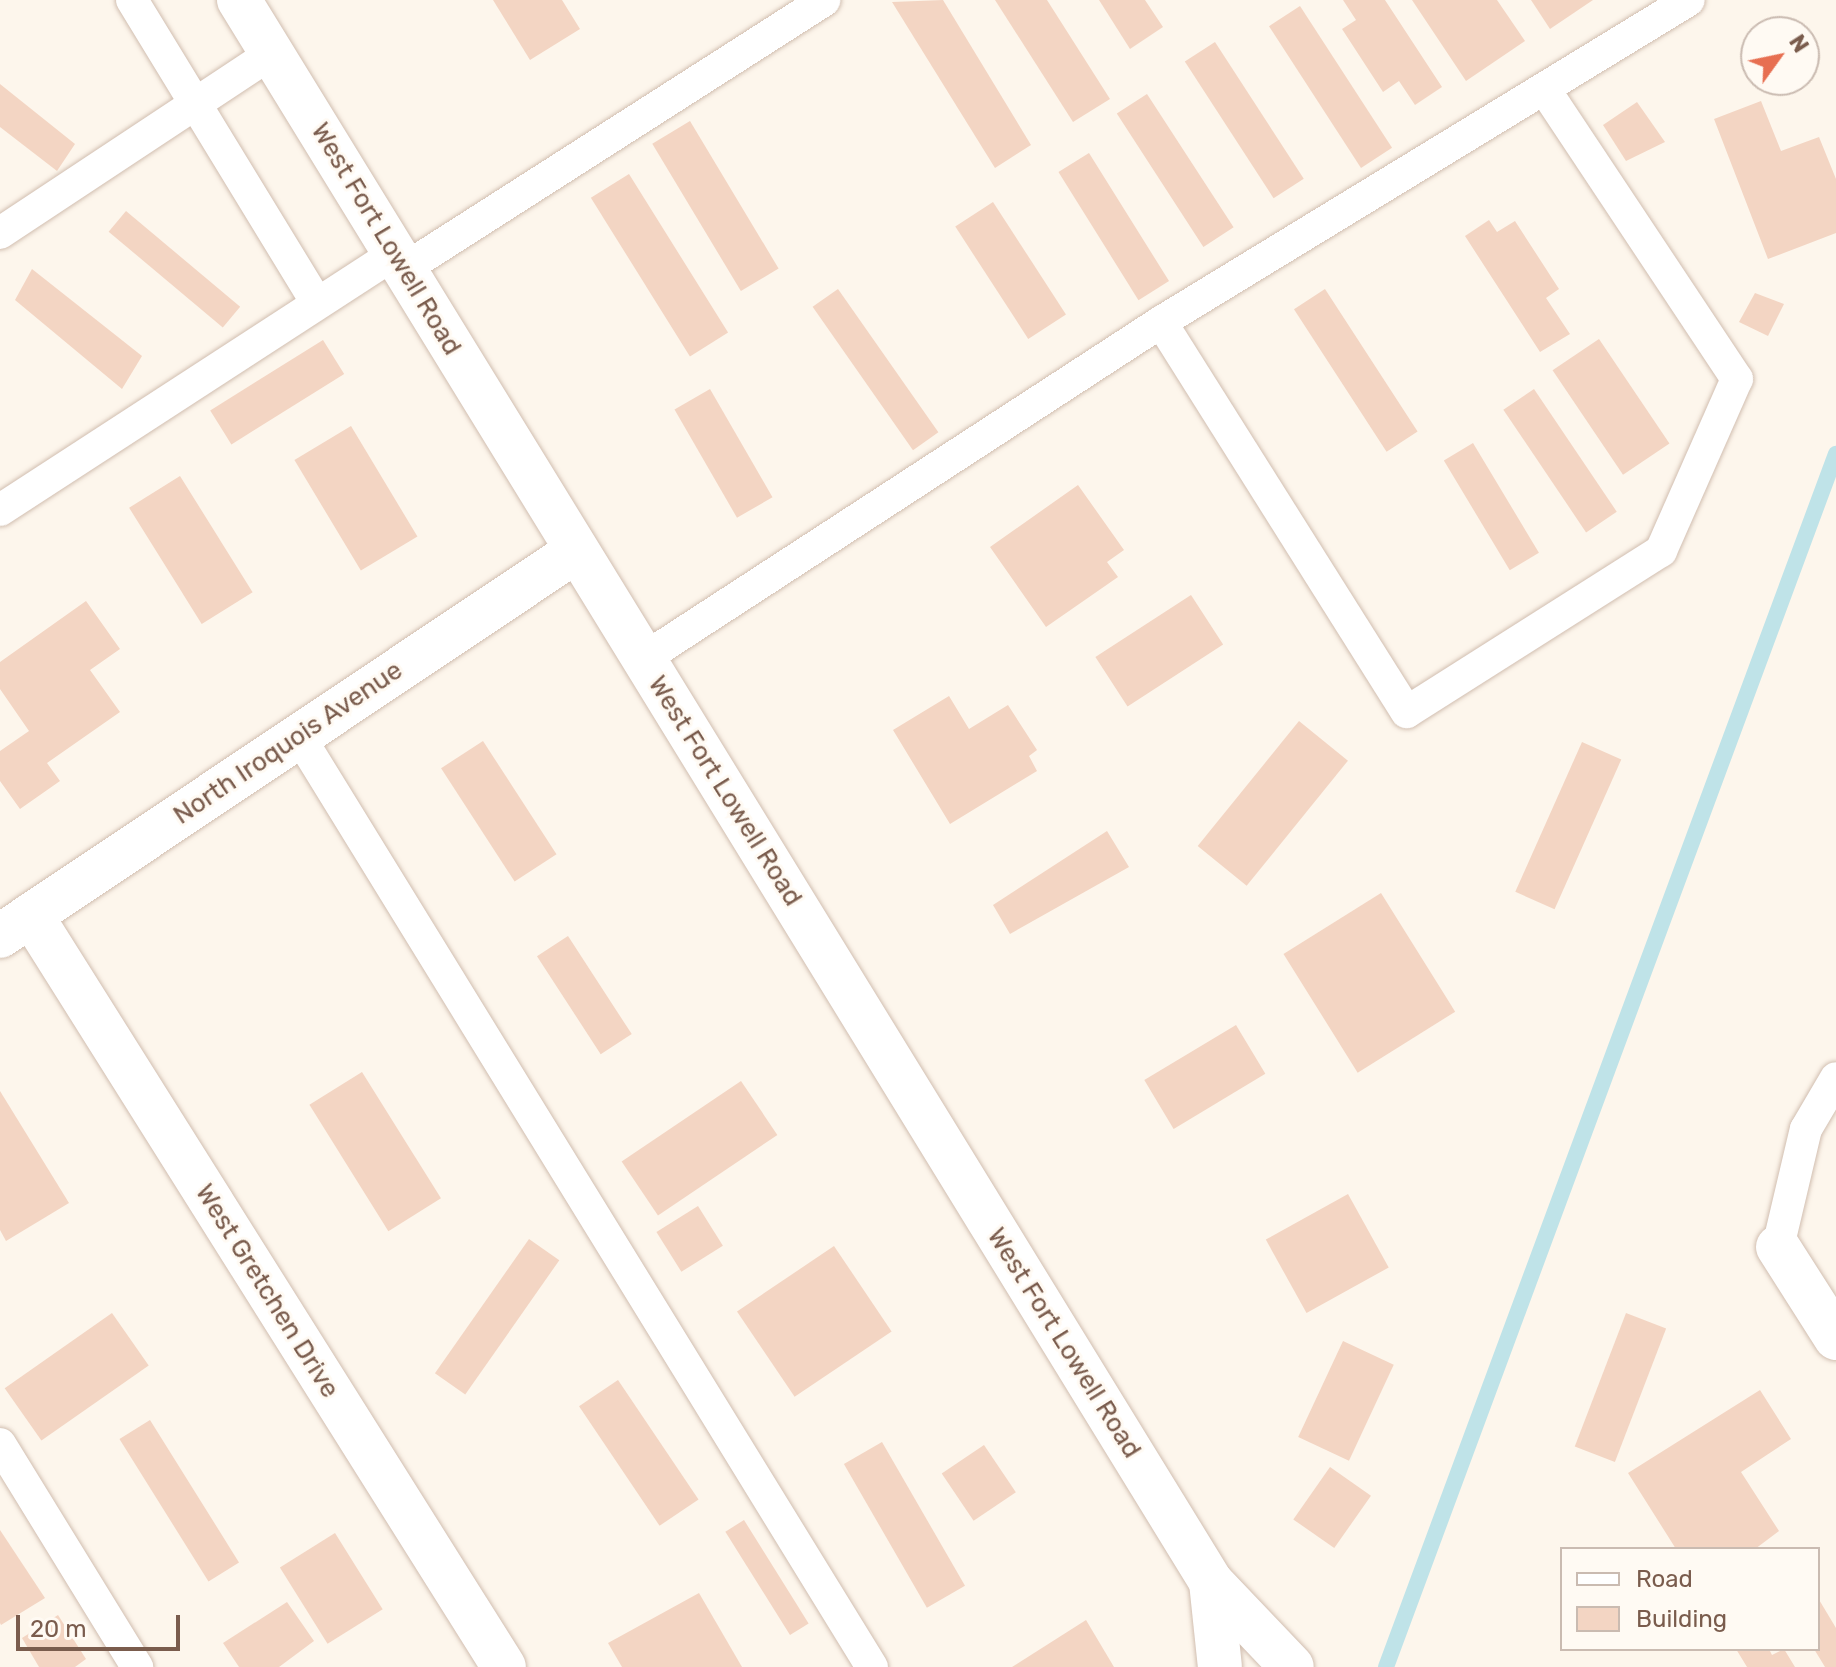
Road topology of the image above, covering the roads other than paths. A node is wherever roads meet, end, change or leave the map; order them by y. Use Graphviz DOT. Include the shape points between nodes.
graph roads {
  1 [pos="132,0"];
  2 [pos="239,0"];
  3 [pos="824,0"];
  4 [pos="1689,0"];
  5 [pos="272,53"];
  6 [pos="1545,90"];
  7 [pos="195,104"];
  8 [pos="0,233"];
  9 [pos="400,261"];
  10 [pos="316,302"];
  11 [pos="1161,322"];
  12 [pos="0,510"];
  13 [pos="576,551"];
  14 [pos="643,659"];
  15 [pos="299,736"];
  16 [pos="16,925"];
  17 [pos="1836,1078"];
  18 [pos="1778,1247"];
  19 [pos="1836,1338"];
  20 [pos="0,1444"];
  21 [pos="1211,1582"];
  22 [pos="137,1667"];
  23 [pos="504,1667"];
  24 [pos="872,1667"];
  25 [pos="1220,1667"];
  26 [pos="1292,1667"];
  1 -- 7 [label="lane"];
  2 -- 5 [label="street, West Fort Lowell Road"];
  3 -- 9 [label="lane"];
  4 -- 6 [label="lane"];
  5 -- 7 [label="lane"];
  5 -- 9 [label="street, West Fort Lowell Road"];
  6 -- 11 [label="lane"];
  6 -- 11 [label="lane" via="1737,379 1661,551 1407,712"];
  7 -- 8 [label="lane"];
  7 -- 10 [label="lane"];
  9 -- 10 [label="lane"];
  9 -- 13 [label="street, West Fort Lowell Road"];
  10 -- 12 [label="lane"];
  11 -- 14 [label="lane"];
  13 -- 14 [label="street, West Fort Lowell Road"];
  13 -- 15 [label="street, North Iroquois Avenue"];
  14 -- 21 [label="street, West Fort Lowell Road"];
  15 -- 16 [label="street, North Iroquois Avenue"];
  15 -- 24 [label="lane"];
  16 -- 23 [label="street, West Gretchen Drive"];
  17 -- 18 [label="lane" via="1806,1129"];
  18 -- 19 [label="street"];
  20 -- 22 [label="lane"];
  21 -- 25 [label="street, West Fort Lowell Road"];
  21 -- 26 [label="street, West Fort Lowell Road"];
}
